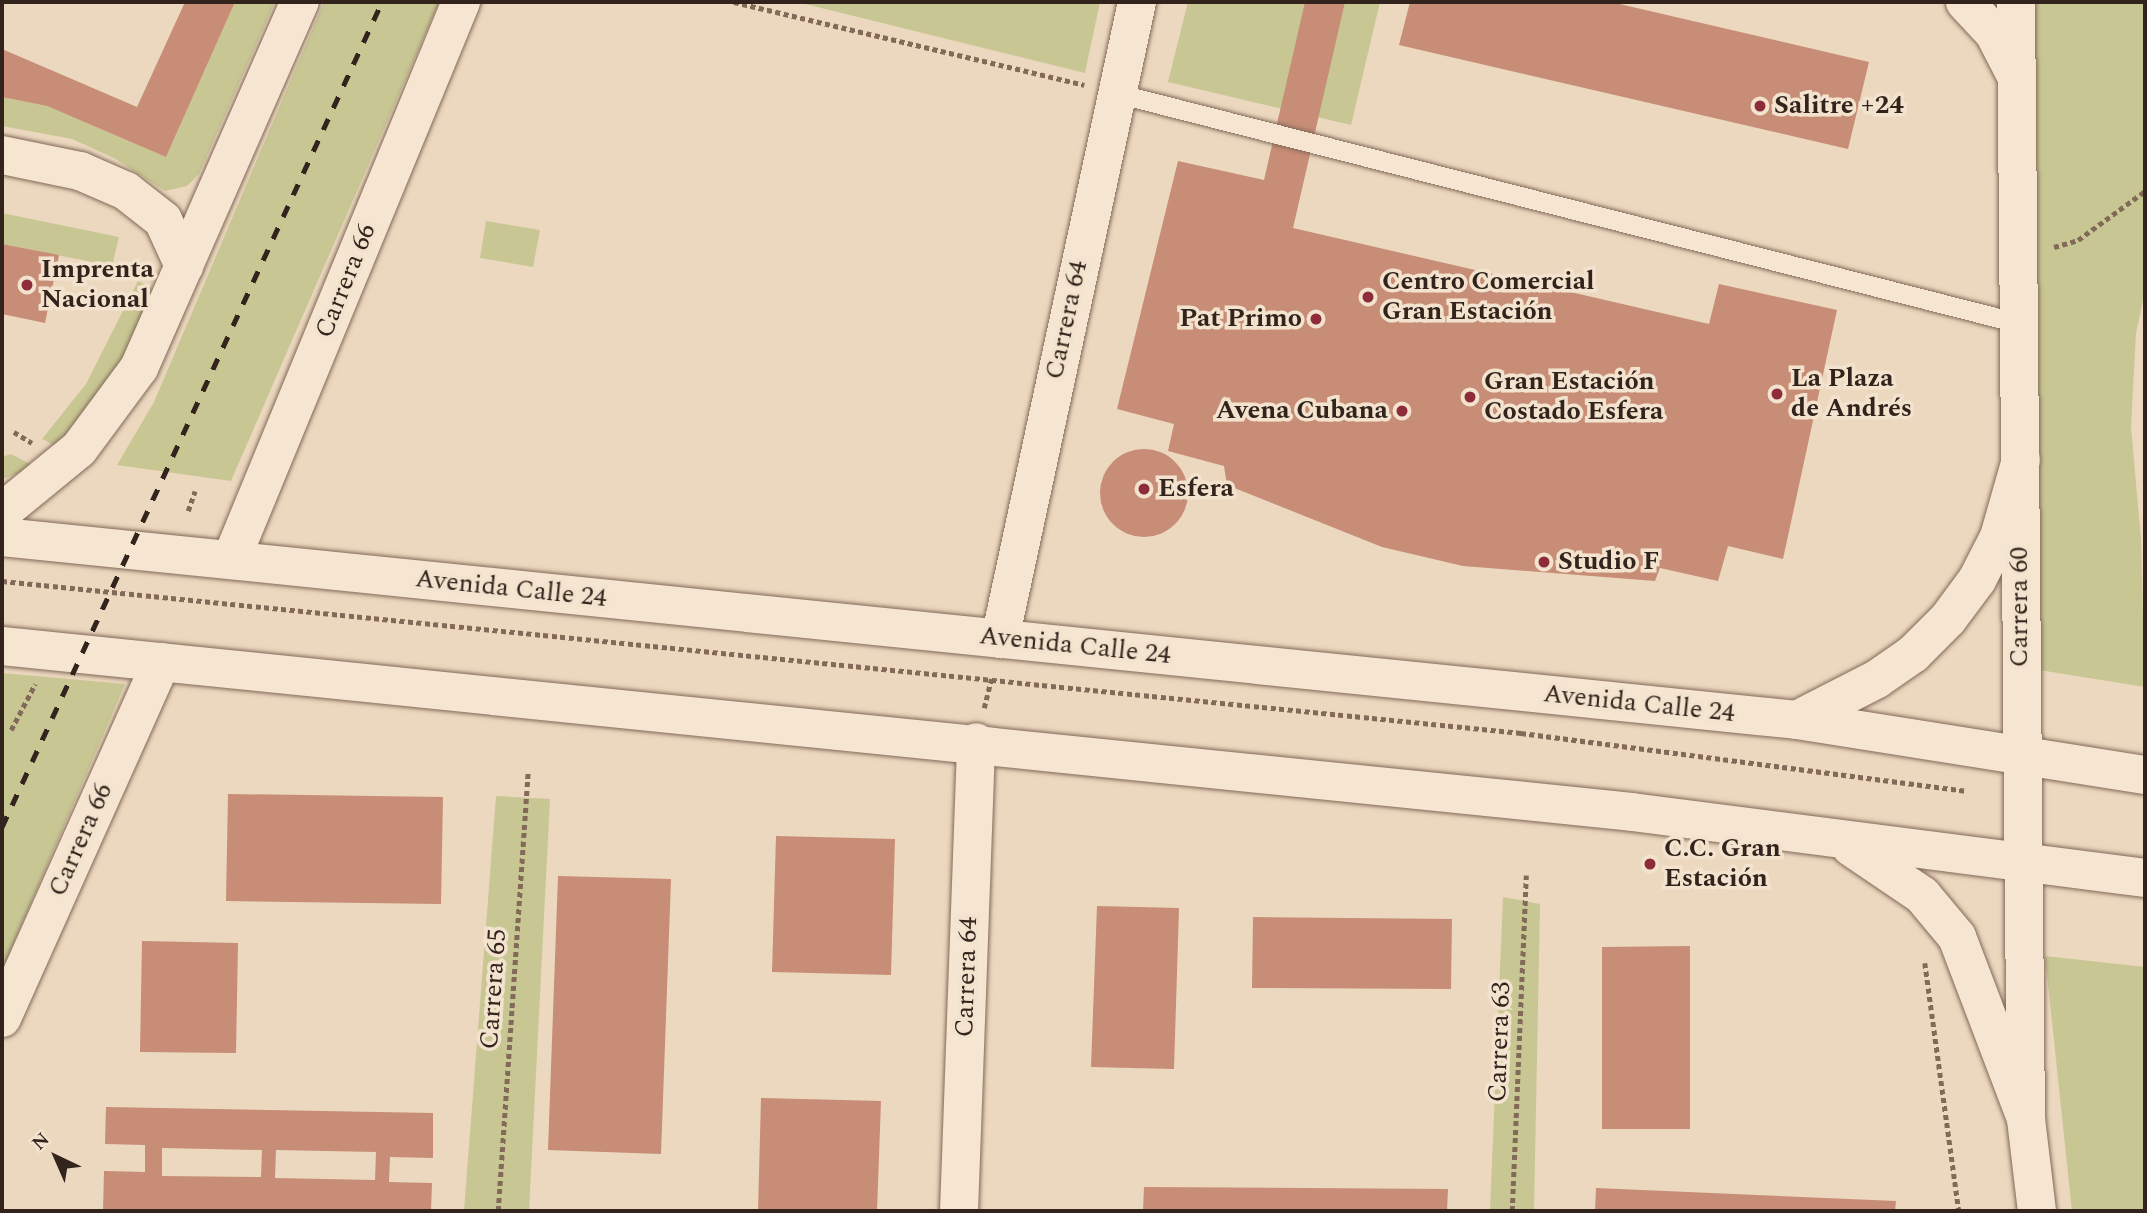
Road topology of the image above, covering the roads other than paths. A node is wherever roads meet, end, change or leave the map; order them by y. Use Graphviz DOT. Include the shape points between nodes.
graph roads {
  1 [pos="300,2"];
  2 [pos="461,2"];
  3 [pos="1137,2"];
  4 [pos="1965,2"];
  5 [pos="2016,2"];
  6 [pos="2014,72"];
  7 [pos="1116,93"];
  8 [pos="2,155"];
  9 [pos="184,266"];
  10 [pos="2018,323"];
  11 [pos="2021,460"];
  12 [pos="2,512"];
  13 [pos="2,537"];
  14 [pos="231,560"];
  15 [pos="1000,639"];
  16 [pos="2,646"];
  17 [pos="161,662"];
  18 [pos="1797,720"];
  19 [pos="976,743"];
  20 [pos="2021,755"];
  21 [pos="2145,775"];
  22 [pos="1840,840"];
  23 [pos="2023,863"];
  24 [pos="2145,878"];
  25 [pos="2,1018"];
  26 [pos="2026,1119"];
  27 [pos="959,1211"];
  28 [pos="2038,1211"];
  1 -- 9 [label="main road"];
  2 -- 14 [label="main road, Carrera 66"];
  3 -- 7 [label="main road, Carrera 64"];
  4 -- 6 [label="main road" via="1994,33"];
  5 -- 6 [label="main road, Carrera 60"];
  6 -- 10 [label="main road, Carrera 60"];
  7 -- 10 [label="lane"];
  7 -- 15 [label="main road, Carrera 64"];
  8 -- 9 [label="main road" via="80,171 126,191 163,220"];
  9 -- 12 [label="main road" via="139,368 110,412 79,449"];
  10 -- 11 [label="main road, Carrera 60"];
  11 -- 18 [label="main road" via="1999,537 1977,580 1948,619 1913,654 1877,679"];
  11 -- 20 [label="main road, Carrera 60"];
  13 -- 14 [label="main road, Avenida Calle 24"];
  14 -- 15 [label="main road, Avenida Calle 24"];
  15 -- 18 [label="main road, Avenida Calle 24"];
  16 -- 17 [label="main road"];
  17 -- 19 [label="main road"];
  17 -- 25 [label="main road, Carrera 66"];
  18 -- 20 [label="main road, Avenida Calle 24"];
  19 -- 22 [label="main road" via="1632,812"];
  19 -- 27 [label="main road, Carrera 64"];
  20 -- 21 [label="main road, Avenida Calle 24"];
  20 -- 23 [label="main road, Carrera 60"];
  22 -- 23 [label="main road"];
  22 -- 26 [label="main road" via="1922,895 1957,937"];
  23 -- 24 [label="main road"];
  23 -- 26 [label="main road, Carrera 60"];
  26 -- 28 [label="main road, Carrera 60"];
}
